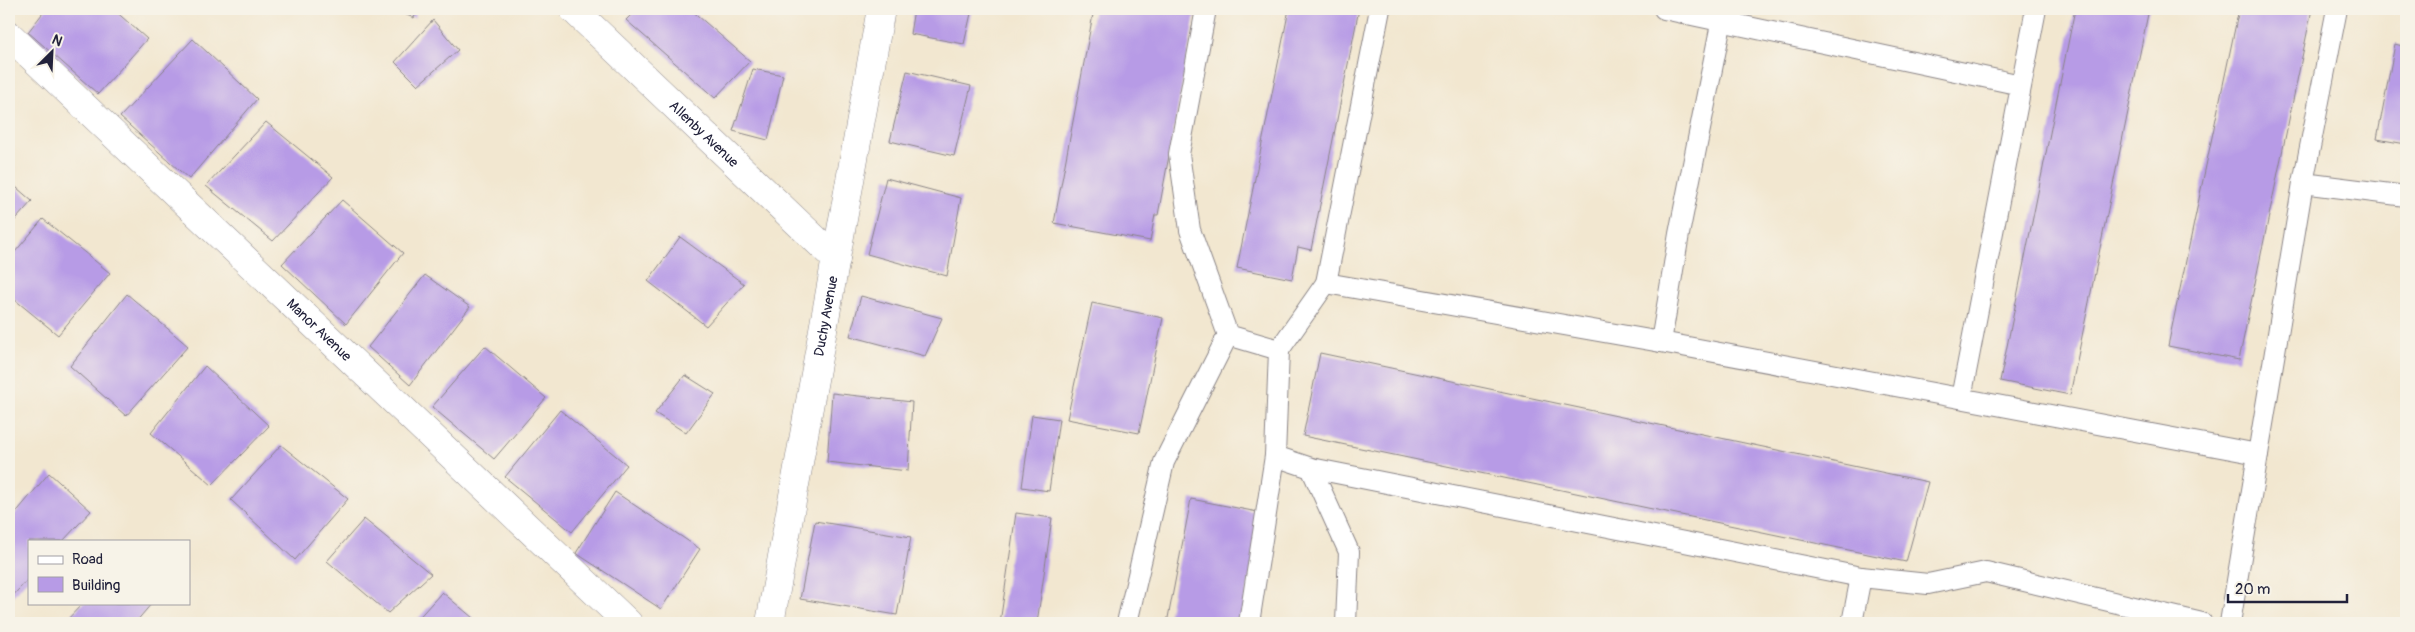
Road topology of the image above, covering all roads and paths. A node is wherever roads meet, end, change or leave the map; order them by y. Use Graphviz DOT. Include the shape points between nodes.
graph roads {
  1 [pos="573,9"];
  2 [pos="881,9"];
  3 [pos="1206,9"];
  4 [pos="1380,9"];
  5 [pos="1664,9"];
  6 [pos="2036,9"];
  7 [pos="2337,9"];
  8 [pos="1723,14"];
  9 [pos="9,35"];
  10 [pos="2021,86"];
  11 [pos="2303,183"];
  12 [pos="2406,196"];
  13 [pos="836,259"];
  14 [pos="1326,283"];
  15 [pos="1228,335"];
  16 [pos="1661,342"];
  17 [pos="1279,350"];
  18 [pos="1961,398"];
  19 [pos="2258,454"];
  20 [pos="1275,456"];
  21 [pos="1311,468"];
  22 [pos="1861,577"];
  23 [pos="628,623"];
  24 [pos="770,623"];
  25 [pos="1127,623"];
  26 [pos="1249,623"];
  27 [pos="1346,623"];
  28 [pos="1852,623"];
  29 [pos="2202,623"];
  30 [pos="2230,623"];
  1 -- 13 [label="street, Allenby Avenue"];
  2 -- 13 [label="street, Duchy Avenue"];
  3 -- 15 [label="lane" via="1180,154 1190,230"];
  4 -- 14 [label="lane"];
  5 -- 8 [label="lane"];
  6 -- 10 [label="lane"];
  7 -- 11 [label="lane"];
  8 -- 10 [label="lane"];
  8 -- 16 [label="lane"];
  9 -- 23 [label="street, Manor Avenue"];
  10 -- 18 [label="lane"];
  11 -- 12 [label="lane"];
  11 -- 19 [label="lane"];
  13 -- 24 [label="street, Duchy Avenue"];
  14 -- 16 [label="lane"];
  14 -- 17 [label="lane"];
  15 -- 17 [label="lane"];
  15 -- 25 [label="lane" via="1164,462"];
  16 -- 18 [label="lane"];
  17 -- 20 [label="lane"];
  18 -- 19 [label="lane"];
  19 -- 30 [label="lane"];
  20 -- 21 [label="lane"];
  20 -- 26 [label="lane"];
  21 -- 22 [label="lane"];
  21 -- 27 [label="lane" via="1349,552"];
  22 -- 28 [label="lane"];
  22 -- 29 [label="lane" via="1928,584 1986,572"];
}
